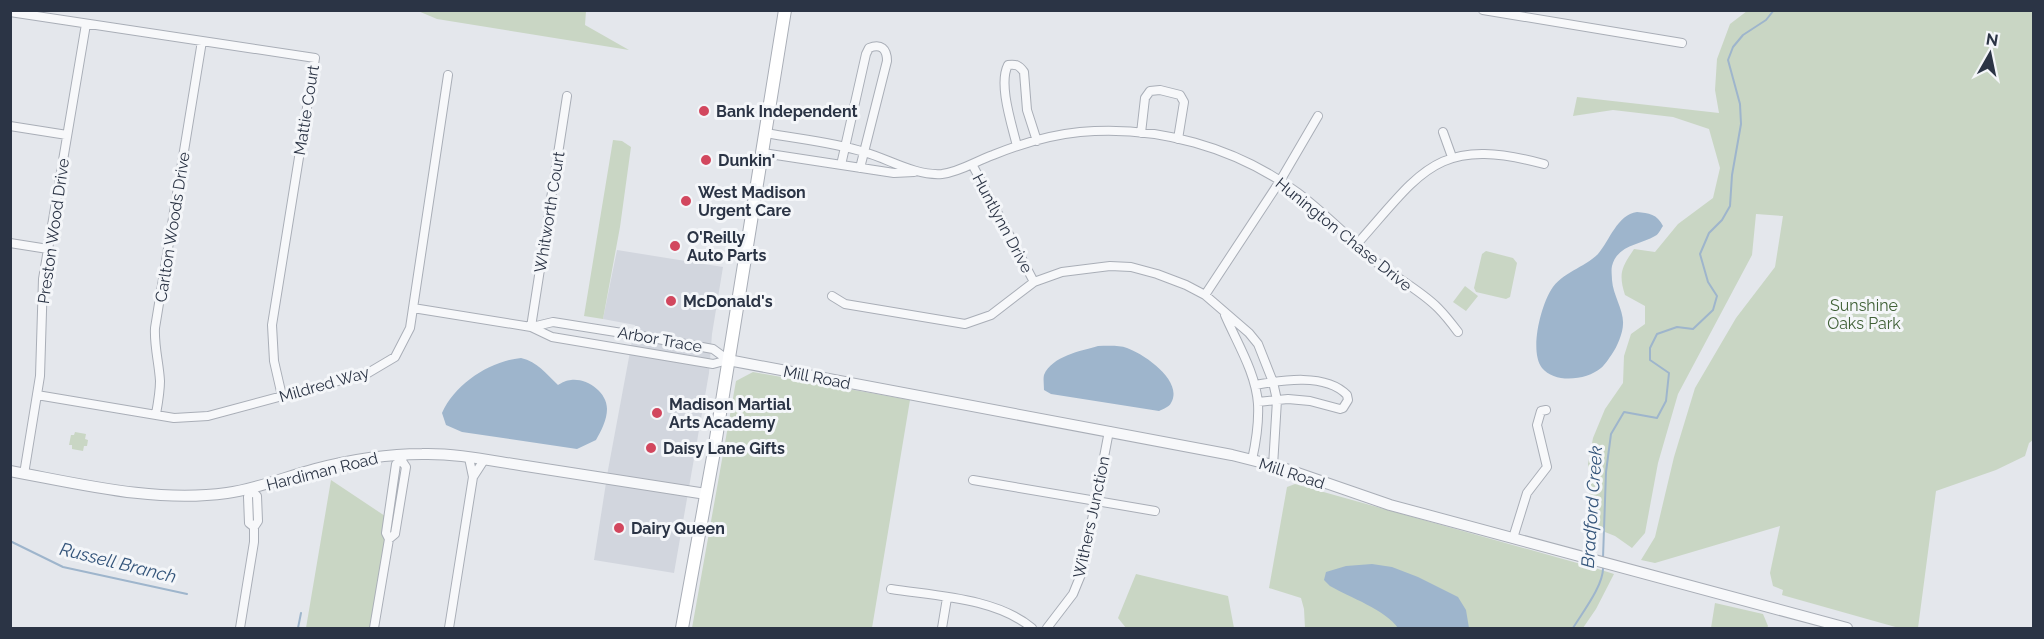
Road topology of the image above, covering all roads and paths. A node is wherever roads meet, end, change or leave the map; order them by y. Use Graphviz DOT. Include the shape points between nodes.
graph roads {
  1 [pos="785,10"];
  2 [pos="1483,10"];
  3 [pos="10,12"];
  4 [pos="1501,12"];
  5 [pos="86,24"];
  6 [pos="202,41"];
  7 [pos="1682,43"];
  8 [pos="448,75"];
  9 [pos="567,96"];
  10 [pos="1318,116"];
  11 [pos="10,126"];
  12 [pos="1443,132"];
  13 [pos="766,133"];
  14 [pos="1141,133"];
  15 [pos="67,135"];
  16 [pos="1178,139"];
  17 [pos="1037,141"];
  18 [pos="1017,146"];
  19 [pos="845,147"];
  20 [pos="864,152"];
  21 [pos="763,153"];
  22 [pos="1452,157"];
  23 [pos="972,164"];
  24 [pos="1544,164"];
  25 [pos="841,165"];
  26 [pos="860,168"];
  27 [pos="919,172"];
  28 [pos="1280,181"];
  29 [pos="10,243"];
  30 [pos="1356,244"];
  31 [pos="48,249"];
  32 [pos="1034,282"];
  33 [pos="1205,295"];
  34 [pos="832,296"];
  35 [pos="413,308"];
  36 [pos="1224,312"];
  37 [pos="531,327"];
  38 [pos="1458,332"];
  39 [pos="728,360"];
  40 [pos="1273,382"];
  41 [pos="1255,385"];
  42 [pos="37,395"];
  43 [pos="282,396"];
  44 [pos="1277,400"];
  45 [pos="1258,402"];
  46 [pos="1546,410"];
  47 [pos="156,414"];
  48 [pos="1109,431"];
  49 [pos="403,458"];
  50 [pos="469,458"];
  51 [pos="484,460"];
  52 [pos="1252,460"];
  53 [pos="1274,466"];
  54 [pos="10,471"];
  55 [pos="24,474"];
  56 [pos="473,477"];
  57 [pos="973,480"];
  58 [pos="250,489"];
  59 [pos="706,494"];
  60 [pos="1096,501"];
  61 [pos="1155,511"];
  62 [pos="1513,538"];
  63 [pos="891,589"];
  64 [pos="947,598"];
  65 [pos="240,628"];
  66 [pos="374,628"];
  67 [pos="449,628"];
  68 [pos="682,628"];
  69 [pos="942,628"];
  70 [pos="1032,628"];
  71 [pos="1047,628"];
  72 [pos="1847,628"];
  1 -- 13 [label="main road"];
  2 -- 4 [label="street"];
  3 -- 5 [label="street, Mattie Court"];
  4 -- 7 [label="street"];
  5 -- 6 [label="street, Mattie Court"];
  5 -- 15 [label="street, Preston Wood Drive"];
  6 -- 43 [label="street, Mattie Court" via="315,58 272,325 274,361"];
  6 -- 47 [label="street, Carlton Woods Drive" via="155,328 160,380"];
  8 -- 35 [label="street, Mildred Way"];
  9 -- 37 [label="street, Whitworth Court"];
  10 -- 28 [label="street"];
  11 -- 15 [label="street"];
  12 -- 22 [label="street"];
  13 -- 19 [label="street, Hunington Chase Drive"];
  13 -- 21 [label="main road"];
  14 -- 16 [label="street, Hunington Chase Drive"];
  14 -- 16 [label="street" via="1145,99 1150,91 1166,90 1180,95 1184,102"];
  14 -- 17 [label="street, Hunington Chase Drive" via="1080,132"];
  15 -- 31 [label="street, Preston Wood Drive"];
  16 -- 28 [label="street, Hunington Chase Drive" via="1234,155"];
  17 -- 18 [label="street, Hunington Chase Drive"];
  17 -- 18 [label="street" via="1027,110 1024,72 1015,64 1008,65 1008,109"];
  18 -- 23 [label="street, Hunington Chase Drive"];
  19 -- 20 [label="street, Hunington Chase Drive"];
  19 -- 20 [label="street" via="866,54 869,48 879,46 887,53 887,61"];
  19 -- 25 [label="street"];
  20 -- 26 [label="street"];
  20 -- 27 [label="street, Hunington Chase Drive"];
  21 -- 25 [label="street"];
  21 -- 39 [label="main road"];
  22 -- 24 [label="street" via="1486,154"];
  22 -- 30 [label="street" via="1421,173"];
  23 -- 27 [label="street, Hunington Chase Drive" via="941,174"];
  23 -- 32 [label="street, Huntlynn Drive"];
  25 -- 26 [label="street"];
  26 -- 27 [label="street"];
  28 -- 30 [label="street, Hunington Chase Drive"];
  28 -- 33 [label="street"];
  29 -- 31 [label="street"];
  30 -- 38 [label="street, Hunington Chase Drive" via="1437,308"];
  31 -- 42 [label="street, Preston Wood Drive"];
  32 -- 33 [label="street" via="1062,272 1131,267"];
  32 -- 34 [label="street" via="991,315 965,324 845,304"];
  33 -- 36 [label="street"];
  35 -- 37 [label="street, Arbor Trace"];
  35 -- 43 [label="street, Mildred Way" via="404,343 384,365 368,373"];
  36 -- 40 [label="street" via="1258,344"];
  36 -- 41 [label="street"];
  37 -- 39 [label="street, Arbor Trace" via="552,336 713,364"];
  37 -- 39 [label="street, Arbor Trace" via="554,322 630,334 713,349"];
  39 -- 48 [label="street, Mill Road"];
  39 -- 59 [label="main road"];
  40 -- 41 [label="street"];
  40 -- 44 [label="street"];
  40 -- 44 [label="street" via="1321,383 1343,391 1348,400 1340,410 1310,401"];
  41 -- 45 [label="street"];
  42 -- 47 [label="street, Mildred Way"];
  42 -- 55 [label="street, Preston Wood Drive"];
  43 -- 47 [label="street, Mildred Way" via="208,416 174,418"];
  44 -- 45 [label="street"];
  44 -- 53 [label="street"];
  45 -- 52 [label="street"];
  46 -- 62 [label="street" via="1541,411 1537,425 1547,467 1527,493"];
  48 -- 52 [label="street, Mill Road"];
  48 -- 60 [label="street, Withers Junction"];
  49 -- 50 [label="street, Hardiman Road" via="424,454"];
  49 -- 58 [label="street, Hardiman Road" via="380,456 335,465"];
  49 -- 66 [label="street" via="396,464 386,533 389,539"];
  50 -- 51 [label="street, Hardiman Road"];
  50 -- 56 [label="street"];
  51 -- 56 [label="street"];
  51 -- 59 [label="street, Hardiman Road"];
  52 -- 53 [label="street, Mill Road"];
  53 -- 62 [label="street, Mill Road" via="1390,505"];
  54 -- 55 [label="street, Hardiman Road"];
  55 -- 58 [label="street, Hardiman Road" via="171,496"];
  56 -- 67 [label="street"];
  57 -- 60 [label="street"];
  58 -- 65 [label="street" via="257,496 258,521 254,526"];
  59 -- 68 [label="main road"];
  60 -- 61 [label="street"];
  60 -- 71 [label="street, Withers Junction" via="1082,572 1073,594"];
  62 -- 72 [label="street, Mill Road"];
  63 -- 64 [label="street"];
  64 -- 69 [label="street"];
  64 -- 70 [label="street" via="1001,609"];
}
